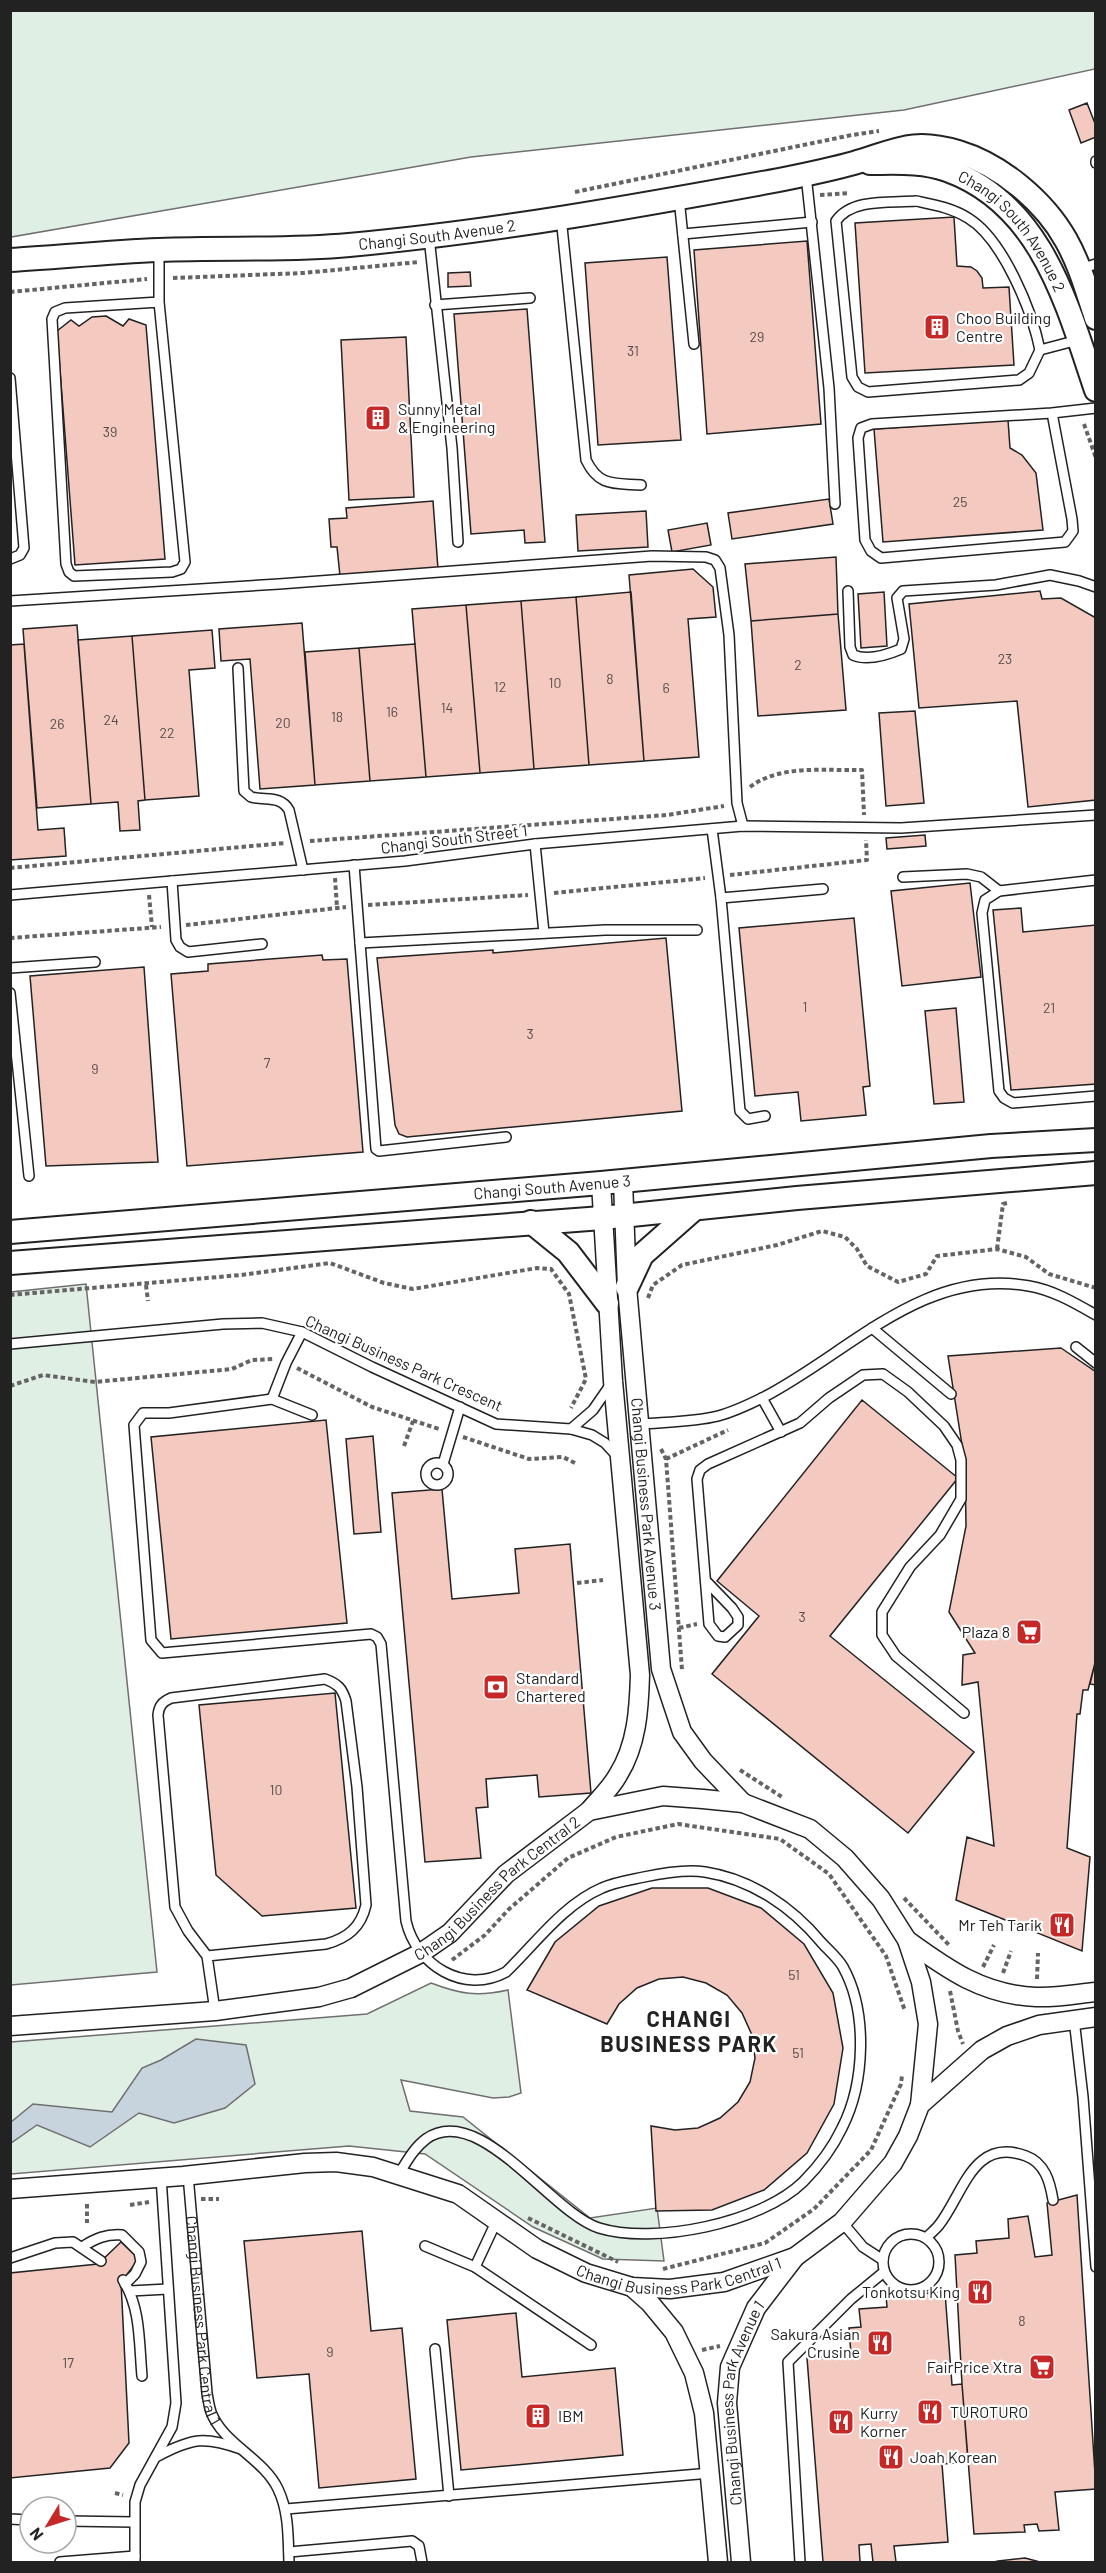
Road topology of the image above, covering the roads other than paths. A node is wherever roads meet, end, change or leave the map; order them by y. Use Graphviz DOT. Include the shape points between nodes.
graph roads {
  1 [pos="856,162"];
  2 [pos="807,185"];
  3 [pos="679,198"];
  4 [pos="561,217"];
  5 [pos="812,222"];
  6 [pos="683,234"];
  7 [pos="429,237"];
  8 [pos="159,250"];
  9 [pos="10,260"];
  10 [pos="1088,266"];
  11 [pos="530,298"];
  12 [pos="159,302"];
  13 [pos="435,305"];
  14 [pos="1095,318"];
  15 [pos="1079,340"];
  16 [pos="694,344"];
  17 [pos="1040,350"];
  18 [pos="10,378"];
  19 [pos="1095,390"];
  20 [pos="1095,408"];
  21 [pos="1052,413"];
  22 [pos="640,485"];
  23 [pos="835,504"];
  24 [pos="458,542"];
  25 [pos="10,559"];
  26 [pos="1095,587"];
  27 [pos="848,591"];
  28 [pos="10,601"];
  29 [pos="238,668"];
  30 [pos="1095,815"];
  31 [pos="743,826"];
  32 [pos="712,829"];
  33 [pos="535,843"];
  34 [pos="354,865"];
  35 [pos="303,870"];
  36 [pos="903,877"];
  37 [pos="1095,880"];
  38 [pos="172,881"];
  39 [pos="824,889"];
  40 [pos="999,891"];
  41 [pos="10,895"];
  42 [pos="721,898"];
  43 [pos="697,930"];
  44 [pos="544,933"];
  45 [pos="360,943"];
  46 [pos="262,944"];
  47 [pos="95,962"];
  48 [pos="10,968"];
  49 [pos="10,993"];
  50 [pos="1095,1096"];
  51 [pos="765,1116"];
  52 [pos="506,1137"];
  53 [pos="1095,1140"];
  54 [pos="1095,1173"];
  55 [pos="29,1176"];
  56 [pos="612,1182"];
  57 [pos="693,1210"];
  58 [pos="625,1215"];
  59 [pos="602,1218"];
  60 [pos="531,1222"];
  61 [pos="10,1232"];
  62 [pos="10,1263"];
  63 [pos="627,1287"];
  64 [pos="607,1303"];
  65 [pos="1095,1315"];
  66 [pos="872,1328"];
  67 [pos="302,1332"];
  68 [pos="10,1344"];
  69 [pos="1076,1347"];
  70 [pos="1095,1363"];
  71 [pos="613,1381"];
  72 [pos="951,1395"];
  73 [pos="762,1398"];
  74 [pos="272,1399"];
  75 [pos="460,1407"];
  76 [pos="312,1415"];
  77 [pos="641,1424"];
  78 [pos="571,1430"];
  79 [pos="781,1432"];
  80 [pos="620,1458"];
  81 [pos="443,1464"];
  82 [pos="706,1581"];
  83 [pos="964,1713"];
  84 [pos="743,1803"];
  85 [pos="589,1811"];
  86 [pos="907,1940"];
  87 [pos="421,1953"];
  88 [pos="207,1956"];
  89 [pos="1095,1992"];
  90 [pos="214,2011"];
  91 [pos="1095,2017"];
  92 [pos="1074,2019"];
  93 [pos="10,2025"];
  94 [pos="920,2105"];
  95 [pos="399,2174"];
  96 [pos="188,2175"];
  97 [pos="161,2177"];
  98 [pos="10,2189"];
  99 [pos="1053,2200"];
  100 [pos="497,2220"];
  101 [pos="842,2222"];
  102 [pos="926,2238"];
  103 [pos="425,2246"];
  104 [pos="82,2247"];
  105 [pos="795,2257"];
  106 [pos="10,2258"];
  107 [pos="883,2260"];
  108 [pos="101,2261"];
  109 [pos="475,2267"];
  110 [pos="1095,2267"];
  111 [pos="884,2272"];
  112 [pos="126,2285"];
  113 [pos="632,2287"];
  114 [pos="168,2289"];
  115 [pos="591,2345"];
  116 [pos="435,2349"];
  117 [pos="142,2376"];
  118 [pos="245,2451"];
  119 [pos="158,2456"];
  120 [pos="711,2473"];
  121 [pos="449,2496"];
  122 [pos="286,2509"];
  123 [pos="78,2522"];
  124 [pos="134,2522"];
  125 [pos="289,2552"];
  126 [pos="135,2559"];
  127 [pos="60,2562"];
  128 [pos="289,2562"];
  129 [pos="423,2562"];
  130 [pos="718,2562"];
  131 [pos="741,2562"];
  132 [pos="800,2562"];
  1 -- 2 [label="street, Changi South Avenue 2"];
  1 -- 10 [label="street, Changi South Avenue 2" via="909,145 959,152 987,164 1016,184 1049,216"];
  1 -- 15 [label="street, Changi South Avenue 2" via="919,164 947,170 998,199 1044,254 1063,291"];
  2 -- 3 [label="street, Changi South Avenue 2"];
  2 -- 5 [label="lane"];
  3 -- 4 [label="street, Changi South Avenue 2"];
  3 -- 6 [label="lane"];
  4 -- 7 [label="street, Changi South Avenue 2"];
  4 -- 22 [label="lane" via="586,460 593,473 605,482"];
  5 -- 6 [label="lane"];
  5 -- 23 [label="lane" via="829,388"];
  6 -- 16 [label="lane"];
  7 -- 8 [label="street, Changi South Avenue 2" via="345,246"];
  7 -- 13 [label="lane"];
  8 -- 9 [label="street, Changi South Avenue 2"];
  8 -- 12 [label="lane"];
  10 -- 14 [label="street, Changi South Avenue 2"];
  11 -- 13 [label="lane"];
  12 -- 12 [label="lane" via="185,562 181,569 172,572 74,576 66,564 52,319 55,312 65,308"];
  13 -- 24 [label="lane" via="452,448"];
  15 -- 17 [label="lane"];
  15 -- 19 [label="street, Changi South Avenue 2"];
  17 -- 17 [label="lane" via="1007,266 991,240 970,219 946,207 916,201 856,206 843,211 836,221 852,376 858,387 868,392 1019,380 1029,373"];
  18 -- 25 [label="lane" via="24,548 20,555"];
  20 -- 21 [label="lane"];
  21 -- 21 [label="lane" via="872,424 861,428 858,438 865,540 871,551 881,558 1065,542 1073,531 1072,519"];
  26 -- 27 [label="lane" via="1050,575 996,585 903,591 897,598 902,649 861,658 853,655 850,647"];
  28 -- 31 [label="lane" via="652,556 706,557 715,560 720,568 737,803"];
  29 -- 35 [label="lane" via="244,791 251,797 285,804"];
  30 -- 31 [label="lane, Changi South Street 1" via="901,828"];
  31 -- 32 [label="lane, Changi South Street 1"];
  32 -- 33 [label="lane, Changi South Street 1"];
  32 -- 42 [label="lane"];
  33 -- 34 [label="lane, Changi South Street 1" via="454,856"];
  33 -- 44 [label="lane"];
  34 -- 35 [label="lane, Changi South Street 1"];
  34 -- 45 [label="lane"];
  35 -- 38 [label="lane, Changi South Street 1"];
  36 -- 40 [label="lane" via="967,874 981,877"];
  37 -- 40 [label="lane"];
  38 -- 41 [label="lane, Changi South Street 1"];
  38 -- 46 [label="lane" via="176,940 180,947 188,952"];
  39 -- 42 [label="lane"];
  40 -- 50 [label="lane" via="985,900 982,913 999,1091 1013,1103"];
  42 -- 51 [label="lane" via="740,1111 748,1119"];
  43 -- 44 [label="lane"];
  44 -- 45 [label="lane"];
  45 -- 52 [label="lane" via="376,1149"];
  47 -- 48 [label="lane"];
  49 -- 55 [label="lane"];
  53 -- 56 [label="street, Changi South Avenue 3" via="991,1146"];
  54 -- 57 [label="street, Changi South Avenue 3"];
  56 -- 58 [label="street, Changi Business Park Avenue 3"];
  56 -- 59 [label="street, Changi Business Park Avenue 3"];
  56 -- 61 [label="street, Changi South Avenue 3"];
  57 -- 58 [label="street, Changi South Avenue 3"];
  57 -- 63 [label="street" via="642,1255"];
  58 -- 59 [label="street, Changi South Avenue 3"];
  58 -- 63 [label="street, Changi Business Park Avenue 3"];
  59 -- 60 [label="street, Changi South Avenue 3"];
  59 -- 64 [label="street, Changi Business Park Avenue 3"];
  60 -- 62 [label="street, Changi South Avenue 3"];
  60 -- 64 [label="street" via="568,1252"];
  63 -- 77 [label="street, Changi Business Park Avenue 3"];
  64 -- 71 [label="street, Changi Business Park Avenue 3"];
  65 -- 66 [label="lane" via="1067,1299 1030,1286 987,1282 946,1290"];
  66 -- 72 [label="lane"];
  66 -- 73 [label="lane"];
  67 -- 68 [label="lane, Changi Business Park Crescent" via="262,1323 223,1324"];
  67 -- 74 [label="lane"];
  67 -- 75 [label="lane, Changi Business Park Crescent"];
  69 -- 70 [label="lane"];
  71 -- 78 [label="lane" via="593,1410"];
  71 -- 80 [label="street, Changi Business Park Avenue 3"];
  73 -- 77 [label="lane" via="717,1416"];
  73 -- 79 [label="lane"];
  74 -- 76 [label="lane"];
  74 -- 87 [label="lane" via="143,1413 134,1425 151,1640 162,1653 371,1634 377,1637 381,1644 406,1921 410,1938"];
  75 -- 78 [label="lane, Changi Business Park Crescent" via="496,1424"];
  75 -- 81 [label="lane"];
  77 -- 84 [label="street, Changi Business Park Avenue 3" via="661,1669 682,1732"];
  78 -- 80 [label="lane, Changi Business Park Crescent" via="592,1435"];
  79 -- 82 [label="lane" via="700,1470 697,1479"];
  79 -- 83 [label="lane" via="800,1424 863,1375 883,1374 944,1426 957,1445 963,1475 961,1499 940,1535 910,1567 882,1612 882,1635 896,1656"];
  80 -- 85 [label="street, Changi Business Park Avenue 3" via="640,1675 639,1713 621,1769"];
  82 -- 82 [label="lane" via="738,1617 738,1625 725,1637 718,1636 709,1624"];
  84 -- 85 [label="street, Changi Business Park Central 2" via="663,1796"];
  84 -- 86 [label="street, Changi Business Park Central 2" via="810,1829 845,1858 881,1899"];
  85 -- 87 [label="street, Changi Business Park Central 2" via="506,1874 450,1933"];
  86 -- 89 [label="street" via="949,1970 988,1988 1036,1997"];
  86 -- 94 [label="street, Changi Business Park Central 2" via="921,1982 928,2024"];
  87 -- 90 [label="street, Changi Business Park Central 2" via="351,1988 319,1997"];
  87 -- 95 [label="lane" via="439,1970 463,1980 495,1978 506,1972 573,1906 600,1889 663,1873 704,1872 755,1888 791,1911 843,1966 856,1999 859,2065 854,2097 843,2128 821,2162 802,2183 774,2203 735,2220 685,2231 636,2233 598,2228 580,2219 487,2143 462,2132 444,2131 427,2138"];
  88 -- 88 [label="lane" via="175,1907 159,1707 171,1698 325,1679 336,1683 346,1701 354,1765 366,1905 363,1917 357,1928 326,1944"];
  88 -- 90 [label="lane"];
  90 -- 93 [label="street, Changi Business Park Central 2"];
  91 -- 92 [label="street, Changi Business Park Central 1"];
  92 -- 94 [label="street, Changi Business Park Central 1" via="1007,2036 982,2050"];
  92 -- 110 [label="lane"];
  94 -- 101 [label="street, Changi Business Park Central 1" via="894,2163"];
  95 -- 96 [label="street, Changi Business Park Central 1" via="336,2162"];
  95 -- 100 [label="street, Changi Business Park Central 1" via="458,2194"];
  96 -- 97 [label="street, Changi Business Park Central 1"];
  96 -- 118 [label="lane, Changi Business Park Central 1" via="211,2413 223,2431"];
  97 -- 98 [label="street, Changi Business Park Central 1"];
  97 -- 114 [label="lane, Changi Business Park Central 1"];
  99 -- 102 [label="lane" via="1044,2170 1030,2157 1001,2152 969,2172 939,2225"];
  100 -- 109 [label="lane"];
  100 -- 113 [label="street, Changi Business Park Central 1" via="537,2249 586,2273"];
  101 -- 105 [label="street, Changi Business Park Central 1"];
  101 -- 107 [label="lane" via="863,2247"];
  102 -- 107 [label="lane" via="915,2234 892,2240"];
  102 -- 111 [label="lane" via="938,2258 933,2280 912,2290 891,2282"];
  103 -- 109 [label="lane"];
  104 -- 106 [label="lane" via="73,2242 55,2243"];
  104 -- 108 [label="lane"];
  104 -- 112 [label="lane" via="108,2234 122,2235 139,2252 141,2262"];
  105 -- 113 [label="street, Changi Business Park Central 1" via="724,2282 670,2289"];
  105 -- 131 [label="street, Changi Business Park Avenue 1" via="756,2308 729,2367 727,2403"];
  107 -- 111 [label="lane"];
  109 -- 115 [label="lane"];
  111 -- 132 [label="lane" via="788,2362"];
  112 -- 114 [label="lane"];
  112 -- 117 [label="lane" via="137,2317"];
  113 -- 120 [label="street, Changi Business Park Avenue 1" via="674,2332 694,2373 704,2413"];
  114 -- 119 [label="lane, Changi Business Park Central 1" via="176,2403 172,2427"];
  116 -- 121 [label="lane"];
  118 -- 119 [label="lane, Changi Business Park Central 1" via="216,2440 196,2441"];
  118 -- 122 [label="lane, Changi Business Park Central 1" via="262,2465"];
  119 -- 124 [label="lane, Changi Business Park Central 1" via="140,2485"];
  120 -- 121 [label="lane"];
  120 -- 130 [label="street, Changi Business Park Avenue 1"];
  121 -- 122 [label="lane"];
  122 -- 125 [label="lane, Changi Business Park Central 1"];
  123 -- 124 [label="lane"];
  124 -- 126 [label="lane, Changi Business Park Central 1"];
  125 -- 128 [label="lane, Changi Business Park Central 1"];
  125 -- 129 [label="lane" via="412,2541 419,2546"];
  126 -- 127 [label="lane"];
}
